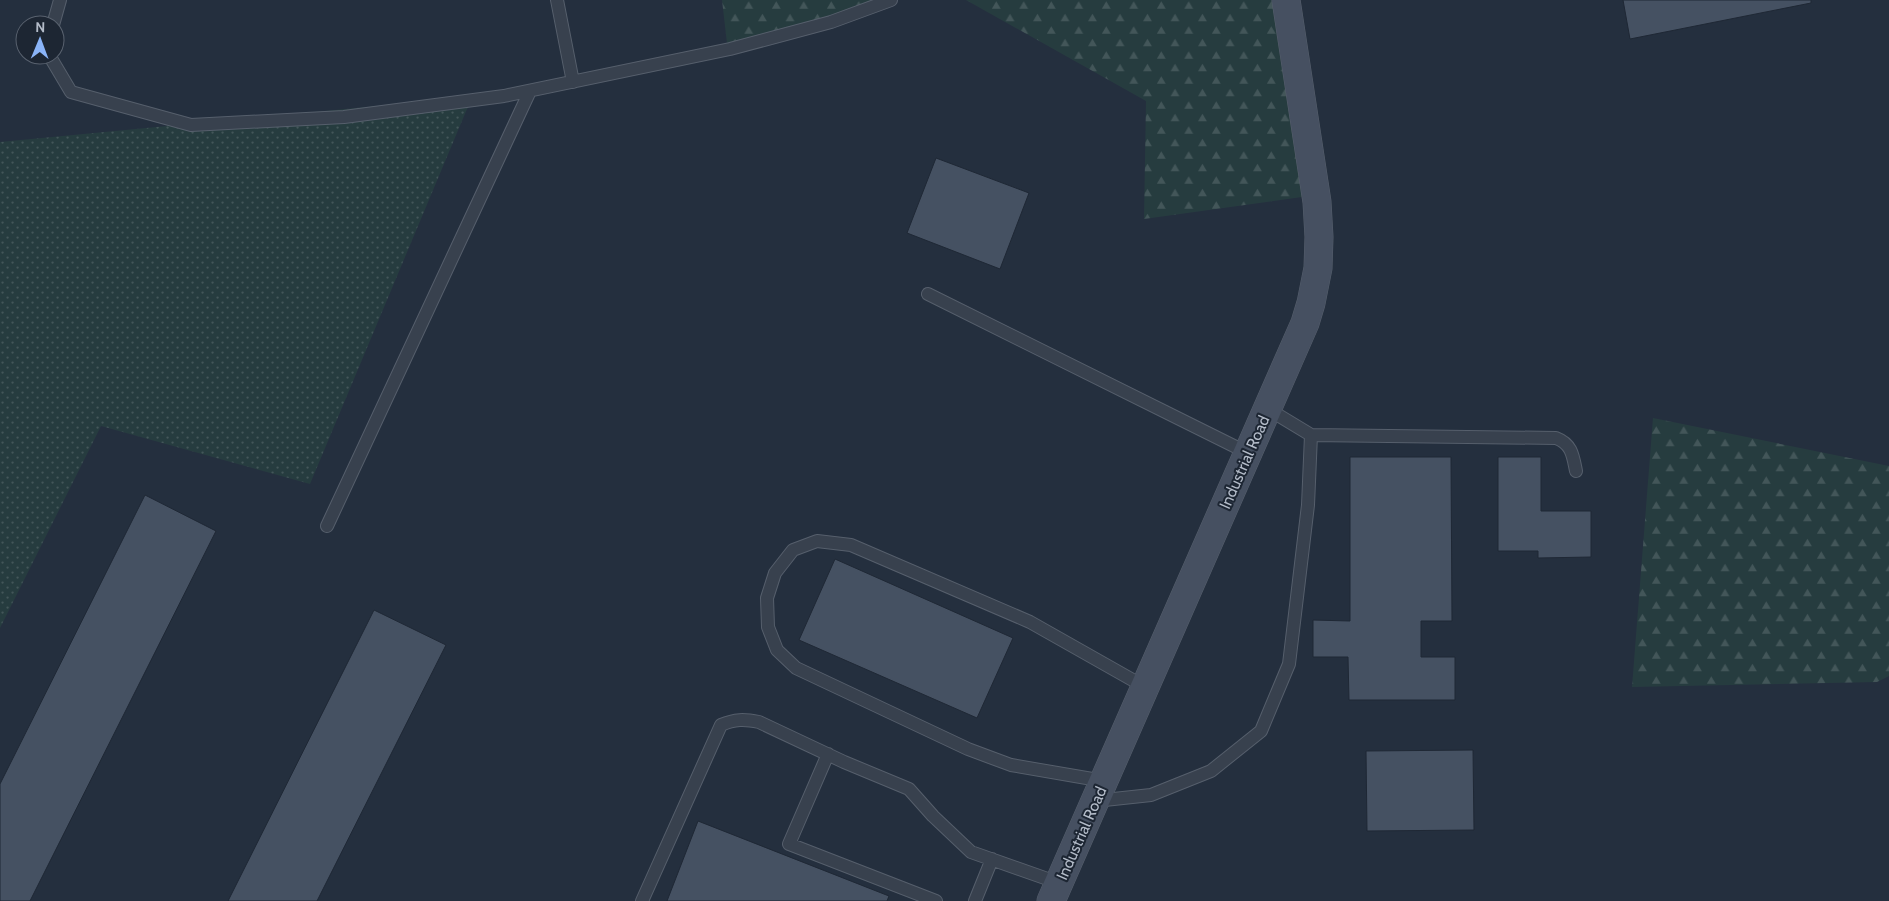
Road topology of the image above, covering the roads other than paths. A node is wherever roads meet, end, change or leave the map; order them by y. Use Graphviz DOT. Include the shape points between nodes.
graph roads {
  1 [pos="60,0"];
  2 [pos="556,0"];
  3 [pos="891,0"];
  4 [pos="1286,0"];
  5 [pos="56,15"];
  6 [pos="55,65"];
  7 [pos="573,82"];
  8 [pos="530,91"];
  9 [pos="928,294"];
  10 [pos="1268,409"];
  11 [pos="1312,436"];
  12 [pos="1248,453"];
  13 [pos="1576,471"];
  14 [pos="327,526"];
  15 [pos="1145,687"];
  16 [pos="828,754"];
  17 [pos="1099,791"];
  18 [pos="992,859"];
  19 [pos="1055,892"];
  20 [pos="642,901"];
  21 [pos="936,901"];
  22 [pos="975,901"];
  1 -- 5 [label="lane"];
  2 -- 7 [label="lane"];
  3 -- 7 [label="lane" via="831,22 730,49"];
  4 -- 10 [label="street, Industrial Road" via="1317,202 1318,268 1307,316"];
  6 -- 8 [label="lane" via="71,92 191,125 344,117"];
  7 -- 8 [label="lane"];
  8 -- 14 [label="lane"];
  9 -- 12 [label="lane"];
  10 -- 11 [label="lane"];
  10 -- 12 [label="street, Industrial Road"];
  11 -- 13 [label="lane" via="1556,438 1566,442 1571,450"];
  11 -- 17 [label="lane" via="1308,505 1289,664 1261,732 1211,771 1151,795"];
  12 -- 15 [label="street, Industrial Road"];
  15 -- 17 [label="street, Industrial Road"];
  15 -- 17 [label="lane" via="1030,622 851,544 817,541 792,550 775,573 767,598 768,627 777,650 796,668 968,749"];
  16 -- 18 [label="lane" via="909,789 971,852"];
  16 -- 20 [label="lane" via="759,722 744,719 721,725"];
  16 -- 21 [label="lane" via="789,844"];
  17 -- 19 [label="street, Industrial Road"];
  18 -- 19 [label="lane"];
  18 -- 22 [label="lane"];
}
